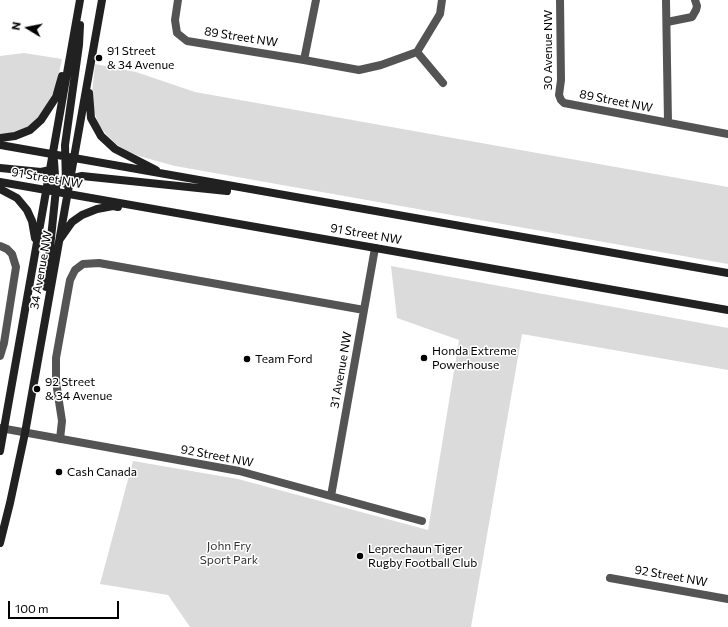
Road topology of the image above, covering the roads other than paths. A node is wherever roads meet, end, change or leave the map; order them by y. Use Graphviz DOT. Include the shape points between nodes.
graph roads {
  1 [pos="80,0"];
  2 [pos="102,0"];
  3 [pos="178,0"];
  4 [pos="316,0"];
  5 [pos="442,0"];
  6 [pos="560,0"];
  7 [pos="666,0"];
  8 [pos="695,0"];
  9 [pos="666,22"];
  10 [pos="417,52"];
  11 [pos="304,60"];
  12 [pos="89,71"];
  13 [pos="443,83"];
  14 [pos="561,100"];
  15 [pos="668,122"];
  16 [pos="728,134"];
  17 [pos="0,138"];
  18 [pos="0,145"];
  19 [pos="52,154"];
  20 [pos="73,158"];
  21 [pos="65,159"];
  22 [pos="0,168"];
  23 [pos="52,169"];
  24 [pos="170,176"];
  25 [pos="68,179"];
  26 [pos="0,182"];
  27 [pos="56,188"];
  28 [pos="0,189"];
  29 [pos="46,190"];
  30 [pos="68,194"];
  31 [pos="307,200"];
  32 [pos="157,210"];
  33 [pos="59,242"];
  34 [pos="36,245"];
  35 [pos="0,246"];
  36 [pos="375,248"];
  37 [pos="728,273"];
  38 [pos="728,304"];
  39 [pos="704,306"];
  40 [pos="364,310"];
  41 [pos="728,310"];
  42 [pos="39,349"];
  43 [pos="0,356"];
  44 [pos="2,429"];
  45 [pos="25,433"];
  46 [pos="60,439"];
  47 [pos="0,451"];
  48 [pos="331,496"];
  49 [pos="422,521"];
  50 [pos="0,543"];
  51 [pos="610,578"];
  52 [pos="728,599"];
  1 -- 17 [label="main road" via="67,44 58,90 51,105 30,130"];
  1 -- 19 [label="main road, 34 Avenue NW"];
  1 -- 21 [label="main road" via="79,46"];
  2 -- 12 [label="main road, 34 Avenue NW"];
  3 -- 11 [label="street, 89 Street NW" via="174,20 177,33 187,41"];
  4 -- 11 [label="street"];
  5 -- 10 [label="street" via="440,14"];
  6 -- 14 [label="street, 30 Avenue NW"];
  7 -- 9 [label="street, 89 Street NW"];
  8 -- 9 [label="street" via="697,6 692,17"];
  9 -- 15 [label="street, 89 Street NW"];
  10 -- 11 [label="street, 89 Street NW" via="359,70"];
  10 -- 13 [label="street"];
  12 -- 20 [label="main road, 34 Avenue NW"];
  12 -- 24 [label="main road" via="91,118 101,136 115,149"];
  14 -- 15 [label="street, 89 Street NW" via="567,104"];
  15 -- 16 [label="street, 89 Street NW"];
  18 -- 19 [label="main road, 91 Street NW"];
  19 -- 21 [label="main road, 91 Street NW"];
  19 -- 23 [label="main road, 34 Avenue NW"];
  20 -- 21 [label="main road, 91 Street NW"];
  20 -- 24 [label="main road, 91 Street NW"];
  20 -- 25 [label="main road, 34 Avenue NW"];
  21 -- 23 [label="main road"];
  21 -- 25 [label="main road"];
  22 -- 23 [label="main road" via="41,172"];
  23 -- 27 [label="main road"];
  23 -- 29 [label="main road, 34 Avenue NW"];
  24 -- 31 [label="main road, 91 Street NW"];
  25 -- 27 [label="main road"];
  25 -- 30 [label="main road, 34 Avenue NW"];
  25 -- 31 [label="main road" via="82,176"];
  26 -- 29 [label="main road, 91 Street NW"];
  27 -- 29 [label="main road, 91 Street NW"];
  27 -- 30 [label="main road, 91 Street NW"];
  27 -- 42 [label="main road"];
  28 -- 34 [label="main road" via="17,198 27,210"];
  29 -- 34 [label="main road, 34 Avenue NW"];
  30 -- 32 [label="main road, 91 Street NW"];
  30 -- 33 [label="main road, 34 Avenue NW"];
  31 -- 37 [label="main road, 91 Street NW"];
  32 -- 33 [label="main road" via="112,206 97,209 72,222"];
  32 -- 36 [label="main road, 91 Street NW"];
  33 -- 42 [label="main road, 34 Avenue NW"];
  34 -- 44 [label="main road, 34 Avenue NW"];
  35 -- 43 [label="street, 34 Avenue NW" via="12,254 16,274"];
  36 -- 39 [label="main road, 91 Street NW"];
  36 -- 40 [label="street, 31 Avenue NW"];
  38 -- 39 [label="main road"];
  39 -- 41 [label="main road, 91 Street NW"];
  40 -- 46 [label="street" via="98,263 78,267 70,280 56,358 56,382 62,421"];
  40 -- 48 [label="street, 31 Avenue NW"];
  42 -- 45 [label="main road, 34 Avenue NW"];
  44 -- 45 [label="street, 92 Street NW"];
  44 -- 47 [label="main road, 34 Avenue NW"];
  45 -- 46 [label="street, 92 Street NW"];
  45 -- 50 [label="main road, 34 Avenue NW"];
  46 -- 48 [label="street, 92 Street NW" via="239,471"];
  48 -- 49 [label="street, 92 Street NW"];
  51 -- 52 [label="street, 92 Street NW"];
}
